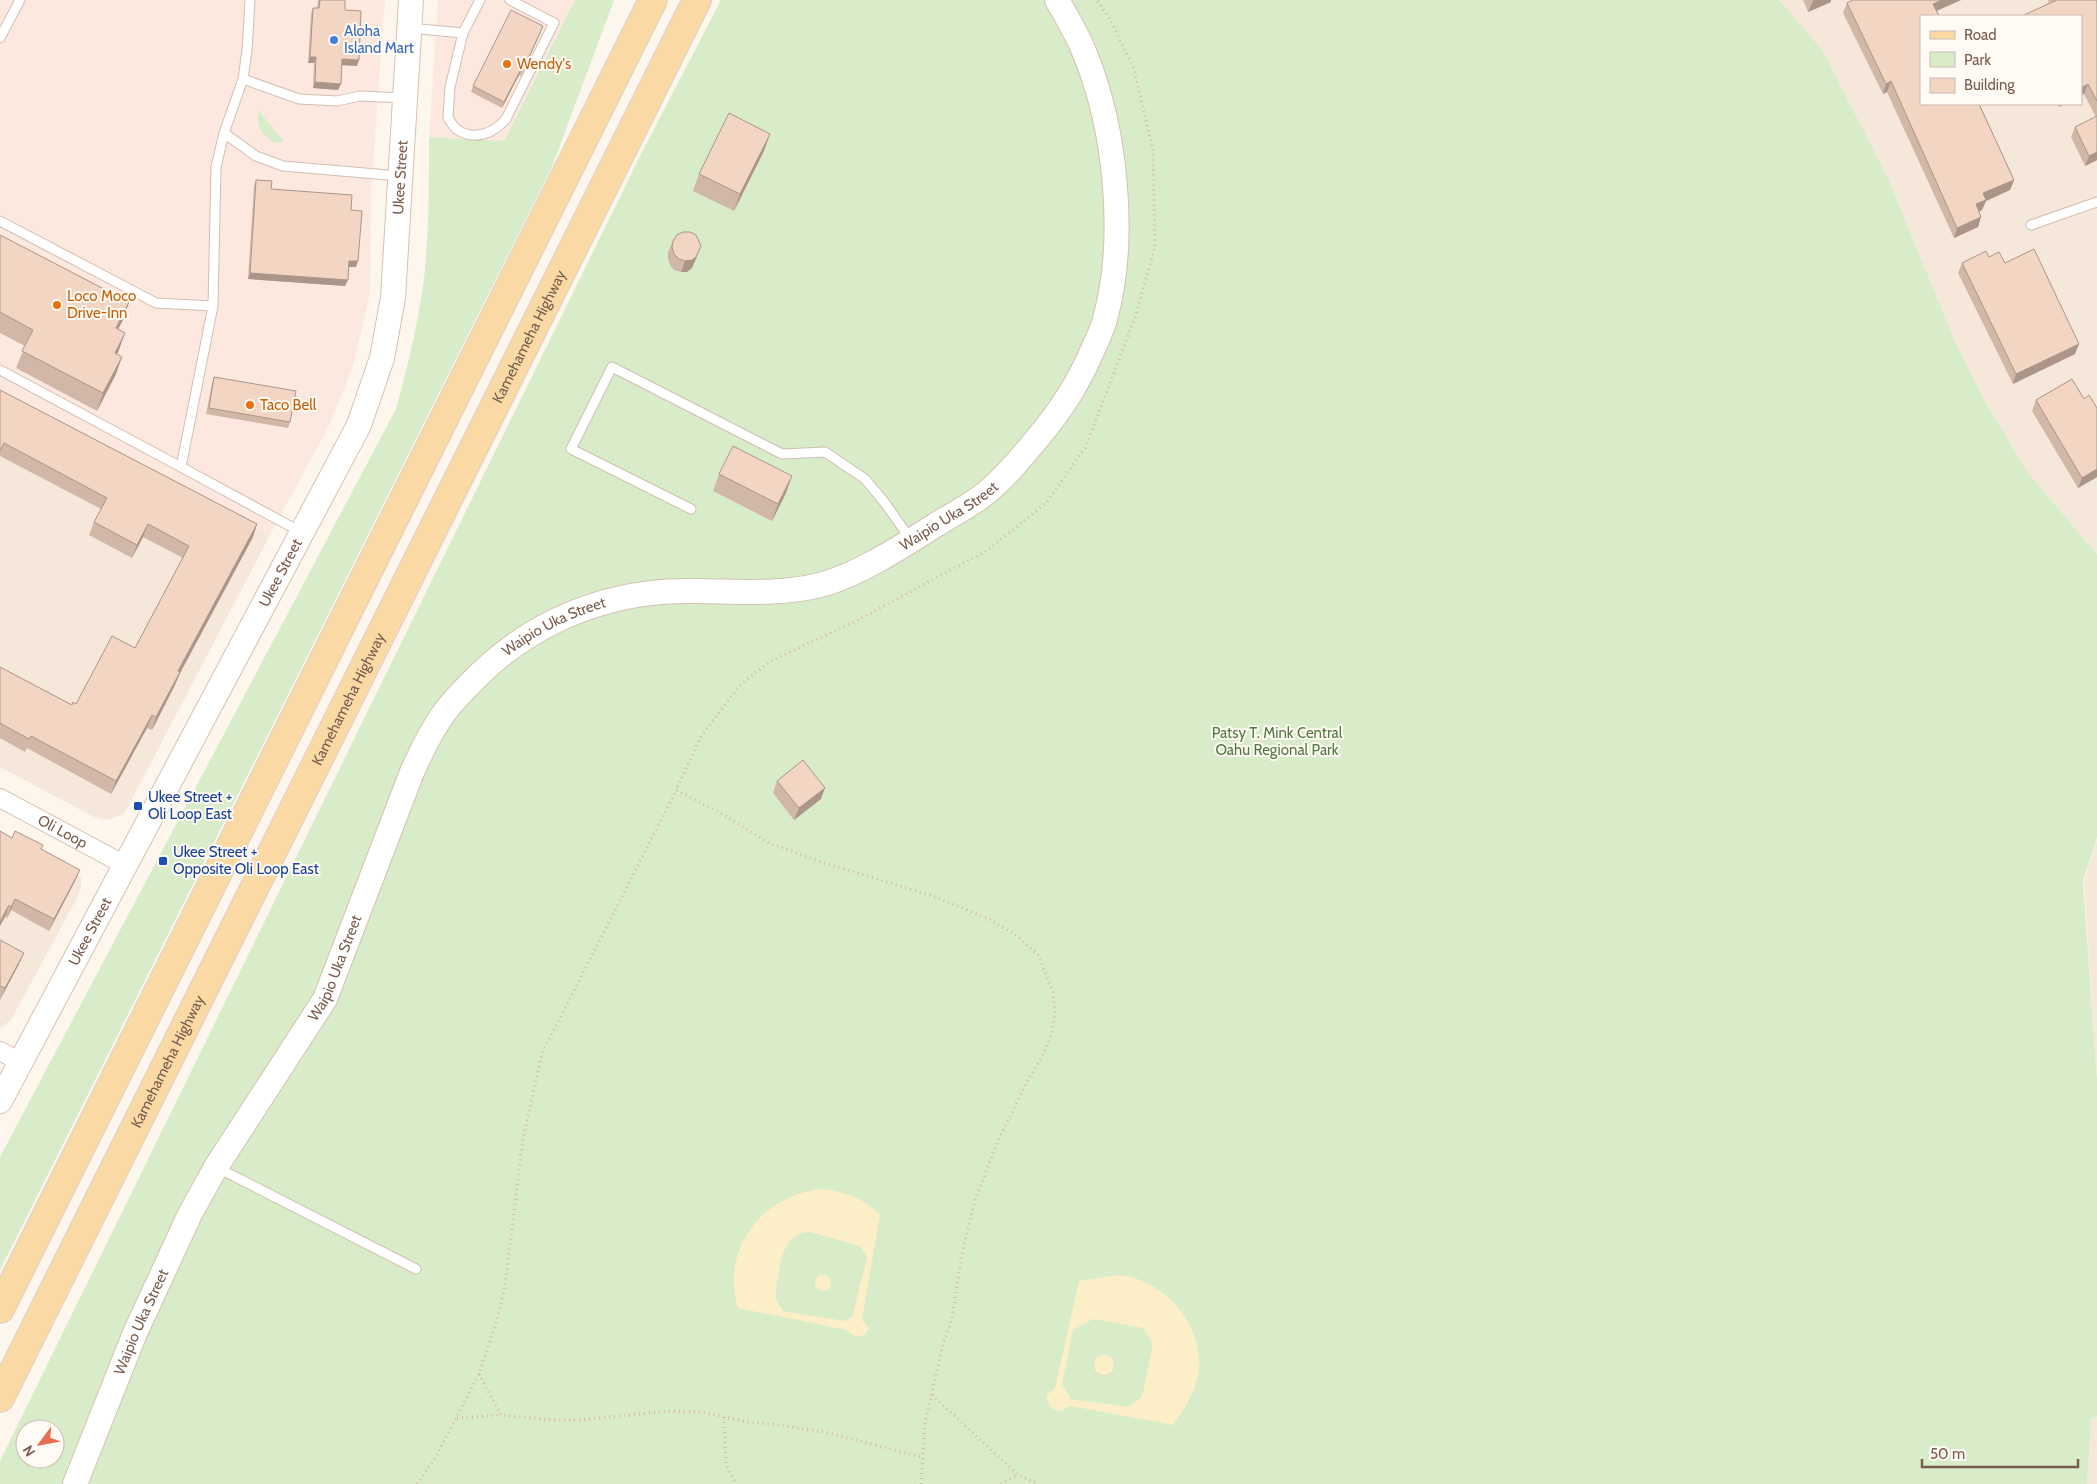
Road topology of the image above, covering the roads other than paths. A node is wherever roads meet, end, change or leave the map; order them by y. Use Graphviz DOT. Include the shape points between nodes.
graph roads {
  1 [pos="20,0"];
  2 [pos="250,0"];
  3 [pos="411,0"];
  4 [pos="480,0"];
  5 [pos="510,0"];
  6 [pos="653,0"];
  7 [pos="697,0"];
  8 [pos="1057,2"];
  9 [pos="409,28"];
  10 [pos="463,33"];
  11 [pos="0,38"];
  12 [pos="243,79"];
  13 [pos="405,98"];
  14 [pos="224,133"];
  15 [pos="400,176"];
  16 [pos="2097,202"];
  17 [pos="0,221"];
  18 [pos="2031,225"];
  19 [pos="213,306"];
  20 [pos="0,370"];
  21 [pos="181,467"];
  22 [pos="691,509"];
  23 [pos="303,533"];
  24 [pos="911,540"];
  25 [pos="0,798"];
  26 [pos="126,865"];
  27 [pos="0,1051"];
  28 [pos="21,1062"];
  29 [pos="0,1101"];
  30 [pos="216,1167"];
  31 [pos="416,1269"];
  32 [pos="0,1309"];
  33 [pos="0,1398"];
  34 [pos="75,1484"];
  1 -- 11 [label="lane"];
  2 -- 12 [label="lane"];
  3 -- 9 [label="street, Ukee Street"];
  4 -- 10 [label="lane"];
  5 -- 10 [label="lane" via="554,23 506,119 498,129 487,134 470,135 457,130 448,118 450,87"];
  6 -- 32 [label="main road"];
  7 -- 33 [label="main road, Kamehameha Highway"];
  8 -- 24 [label="street, Waipio Uka Street" via="1085,54 1102,108 1113,166 1115,269 1105,321 1060,412 1028,451 986,493"];
  9 -- 10 [label="lane"];
  9 -- 13 [label="street, Ukee Street"];
  12 -- 13 [label="lane" via="299,99"];
  12 -- 14 [label="lane"];
  13 -- 15 [label="street, Ukee Street"];
  14 -- 15 [label="lane" via="256,156 283,166"];
  14 -- 19 [label="lane" via="216,167"];
  15 -- 23 [label="street, Ukee Street" via="393,298 382,358 359,425"];
  16 -- 18 [label="lane"];
  17 -- 19 [label="lane" via="156,303"];
  19 -- 21 [label="lane"];
  20 -- 21 [label="lane"];
  21 -- 23 [label="lane"];
  22 -- 24 [label="lane" via="571,448 612,368 782,454 824,452 865,479"];
  23 -- 26 [label="street, Ukee Street"];
  24 -- 30 [label="street, Waipio Uka Street" via="863,568 821,585 770,592 661,592 600,602 539,628 504,651 445,710 425,744 325,998"];
  25 -- 26 [label="street, Oli Loop"];
  26 -- 28 [label="street, Ukee Street"];
  27 -- 28 [label="street"];
  28 -- 29 [label="street, Ukee Street"];
  30 -- 31 [label="lane"];
  30 -- 34 [label="street, Waipio Uka Street" via="190,1214 135,1332"];
}
